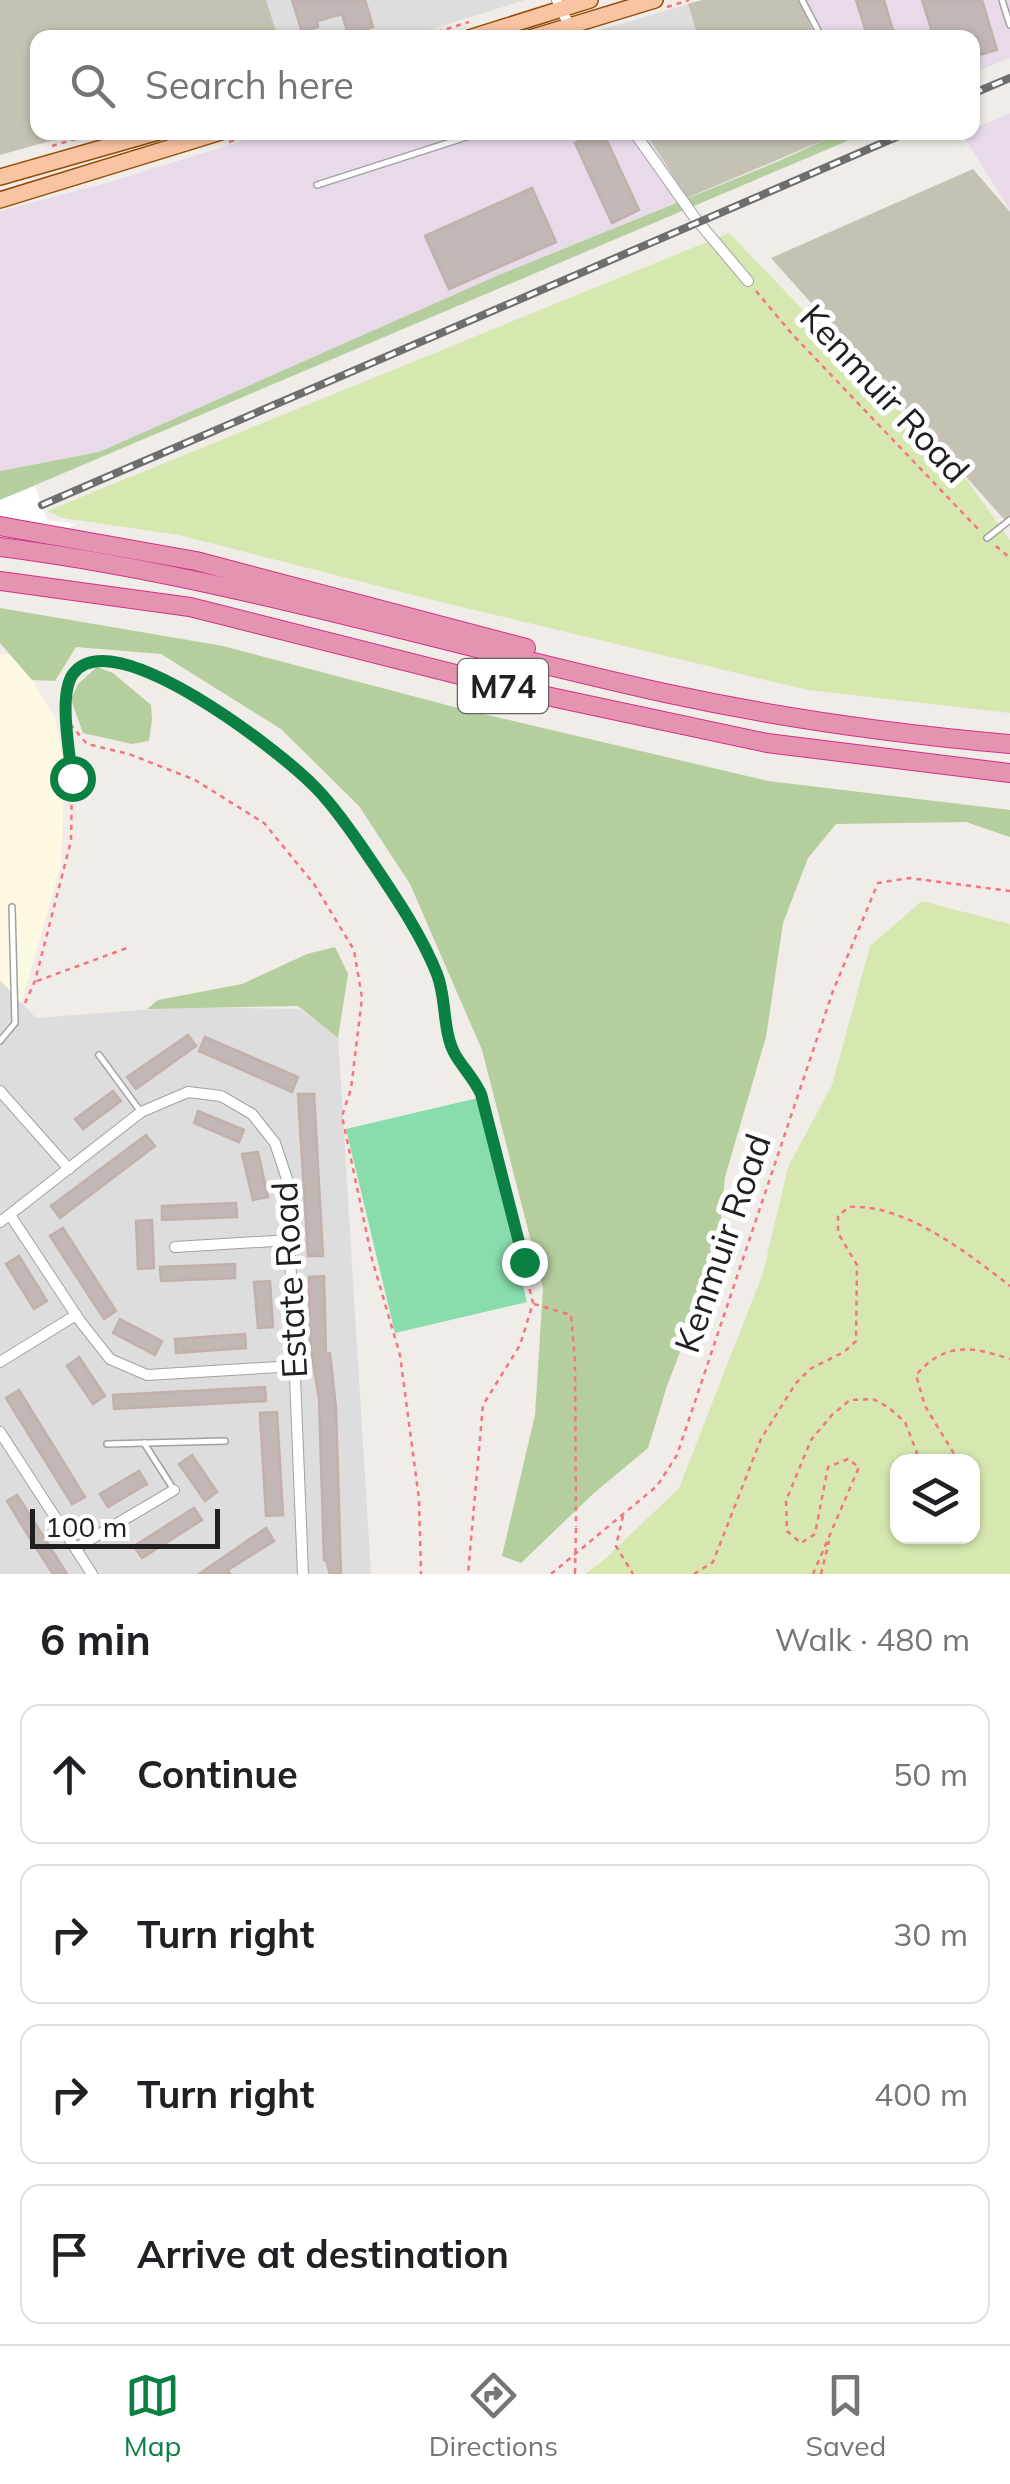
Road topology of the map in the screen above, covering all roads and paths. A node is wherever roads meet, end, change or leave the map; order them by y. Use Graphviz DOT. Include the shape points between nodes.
graph roads {
  1 [pos="590,0"];
  2 [pos="655,0"];
  3 [pos="802,0"];
  4 [pos="1002,0"];
  5 [pos="560,4"];
  6 [pos="1010,24"];
  7 [pos="490,30"];
  8 [pos="572,30"];
  9 [pos="575,30"];
  10 [pos="818,30"];
  11 [pos="130,140"];
  12 [pos="195,140"];
  13 [pos="457,140"];
  14 [pos="640,140"];
  15 [pos="84,153"];
  16 [pos="89,173"];
  17 [pos="0,176"];
  18 [pos="317,185"];
  19 [pos="0,200"];
  20 [pos="748,281"];
  21 [pos="1010,520"];
  22 [pos="0,526"];
  23 [pos="987,538"];
  24 [pos="10,545"];
  25 [pos="1010,558"];
  26 [pos="0,581"];
  27 [pos="768,713"];
  28 [pos="68,723"];
  29 [pos="1010,744"];
  30 [pos="1010,772"];
  31 [pos="1010,891"];
  32 [pos="12,907"];
  33 [pos="127,948"];
  34 [pos="35,981"];
  35 [pos="14,1023"];
  36 [pos="0,1041"];
  37 [pos="99,1055"];
  38 [pos="0,1091"];
  39 [pos="140,1112"];
  40 [pos="69,1169"];
  41 [pos="5,1219"];
  42 [pos="291,1240"];
  43 [pos="175,1246"];
  44 [pos="1010,1286"];
  45 [pos="533,1303"];
  46 [pos="76,1314"];
  47 [pos="1010,1359"];
  48 [pos="0,1362"];
  49 [pos="294,1366"];
  50 [pos="0,1432"];
  51 [pos="225,1441"];
  52 [pos="144,1443"];
  53 [pos="107,1444"];
  54 [pos="12,1450"];
  55 [pos="916,1454"];
  56 [pos="954,1454"];
  57 [pos="0,1456"];
  58 [pos="174,1490"];
  59 [pos="624,1514"];
  60 [pos="830,1535"];
  61 [pos="76,1548"];
  62 [pos="303,1573"];
  63 [pos="92,1574"];
  64 [pos="290,1574"];
  65 [pos="422,1574"];
  66 [pos="468,1574"];
  67 [pos="551,1574"];
  68 [pos="575,1574"];
  69 [pos="633,1574"];
  70 [pos="694,1574"];
  71 [pos="813,1574"];
  72 [pos="821,1574"];
  1 -- 5 [label="main road"];
  2 -- 9 [label="main road"];
  3 -- 10 [label="lane"];
  4 -- 6 [label="lane"];
  5 -- 7 [label="main road"];
  5 -- 8 [label="street"];
  11 -- 15 [label="main road"];
  12 -- 16 [label="main road"];
  13 -- 18 [label="lane"];
  14 -- 20 [label="street"];
  15 -- 16 [label="main road"];
  15 -- 17 [label="main road"];
  16 -- 19 [label="main road"];
  20 -- 23 [label="path, Kenmuir Road"];
  21 -- 23 [label="lane"];
  22 -- 27 [label="highway" via="259,576"];
  23 -- 25 [label="path, Kenmuir Road"];
  24 -- 27 [label="highway, M74" via="197,578 545,666"];
  26 -- 30 [label="highway, M74" via="190,607 522,691 750,740"];
  27 -- 29 [label="highway, M74"];
  28 -- 34 [label="path" via="71,842"];
  28 -- 45 [label="path" via="64,709 72,674 88,660 112,660 209,703 315,786 370,860 438,976 454,1054 481,1094"];
  28 -- 65 [label="path" via="87,744 196,780 264,823 314,884 354,950 362,998 342,1116 400,1355"];
  31 -- 59 [label="path, Kenmuir Road" via="909,878 878,884 833,991 677,1454 658,1486"];
  32 -- 35 [label="lane"];
  33 -- 34 [label="path"];
  34 -- 35 [label="path"];
  35 -- 36 [label="lane"];
  37 -- 39 [label="lane"];
  38 -- 40 [label="street"];
  39 -- 40 [label="street, Estate Road"];
  39 -- 42 [label="street, Estate Road" via="188,1092 221,1096 252,1114 275,1143 287,1179"];
  40 -- 41 [label="street, Estate Road"];
  41 -- 46 [label="street"];
  42 -- 43 [label="street"];
  42 -- 49 [label="street, Estate Road"];
  44 -- 70 [label="path" via="962,1249 887,1211 849,1207 838,1216 838,1233 857,1265 856,1341 796,1384 761,1439 713,1562"];
  45 -- 66 [label="path" via="520,1345 483,1405"];
  45 -- 68 [label="path, bridge" via="570,1315"];
  46 -- 48 [label="street"];
  46 -- 49 [label="street" via="110,1358 147,1375"];
  47 -- 56 [label="path" via="976,1348 932,1356 916,1374 924,1406"];
  49 -- 62 [label="street, Estate Road"];
  50 -- 54 [label="street"];
  51 -- 52 [label="lane"];
  52 -- 53 [label="lane"];
  52 -- 58 [label="lane"];
  54 -- 57 [label="street"];
  54 -- 61 [label="street"];
  55 -- 60 [label="path" via="905,1422 872,1399 850,1400 832,1415 811,1440 786,1501 787,1531 801,1543 815,1534 828,1467 848,1460 859,1467"];
  58 -- 61 [label="street"];
  59 -- 67 [label="path, Kenmuir Road"];
  59 -- 69 [label="path" via="616,1546"];
  60 -- 71 [label="path"];
  60 -- 72 [label="path"];
  61 -- 63 [label="street"];
  62 -- 64 [label="street"];
}
